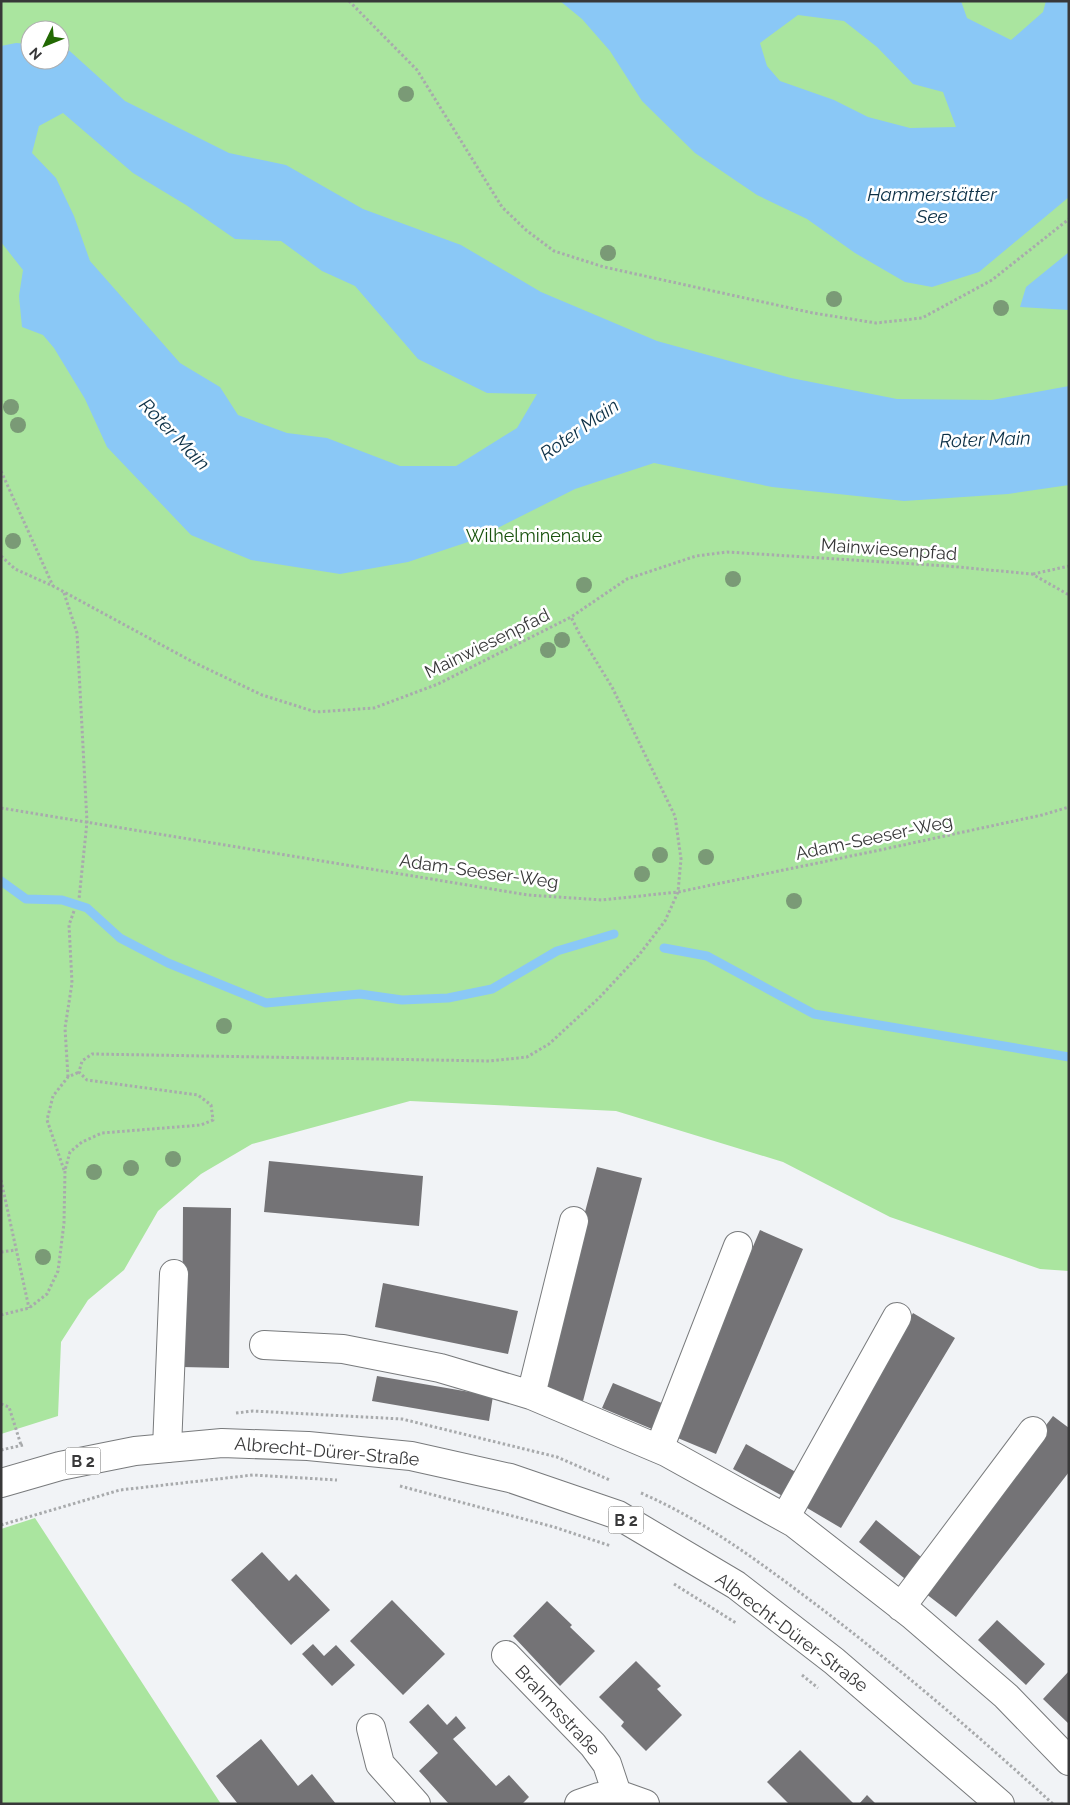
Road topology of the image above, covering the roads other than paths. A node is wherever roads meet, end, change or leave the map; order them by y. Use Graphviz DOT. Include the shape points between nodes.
graph roads {
  1 [pos="574,1221"];
  2 [pos="738,1246"];
  3 [pos="174,1274"];
  4 [pos="897,1318"];
  5 [pos="264,1345"];
  6 [pos="531,1395"];
  7 [pos="1033,1431"];
  8 [pos="167,1448"];
  9 [pos="659,1449"];
  10 [pos="1,1483"];
  11 [pos="785,1518"];
  12 [pos="901,1607"];
  13 [pos="506,1655"];
  14 [pos="372,1728"];
  15 [pos="1069,1761"];
  16 [pos="617,1794"];
  17 [pos="416,1804"];
  18 [pos="579,1804"];
  19 [pos="645,1804"];
  20 [pos="1000,1804"];
  1 -- 6 [label="street"];
  2 -- 9 [label="street"];
  3 -- 8 [label="street"];
  4 -- 11 [label="street"];
  5 -- 6 [label="street" via="343,1349 440,1368"];
  6 -- 9 [label="street"];
  7 -- 12 [label="street"];
  8 -- 10 [label="street, Albrecht-Dürer-Straße / B 2" via="60,1466"];
  8 -- 20 [label="street, Albrecht-Dürer-Straße / B 2" via="222,1443 308,1446 411,1456 510,1478 618,1515 736,1585 834,1661"];
  9 -- 11 [label="street"];
  11 -- 12 [label="street"];
  12 -- 15 [label="street" via="1006,1696"];
  13 -- 16 [label="street, Brahmsstraße" via="593,1744 607,1764"];
  14 -- 17 [label="street" via="380,1764"];
  16 -- 18 [label="street"];
  16 -- 19 [label="street"];
}
